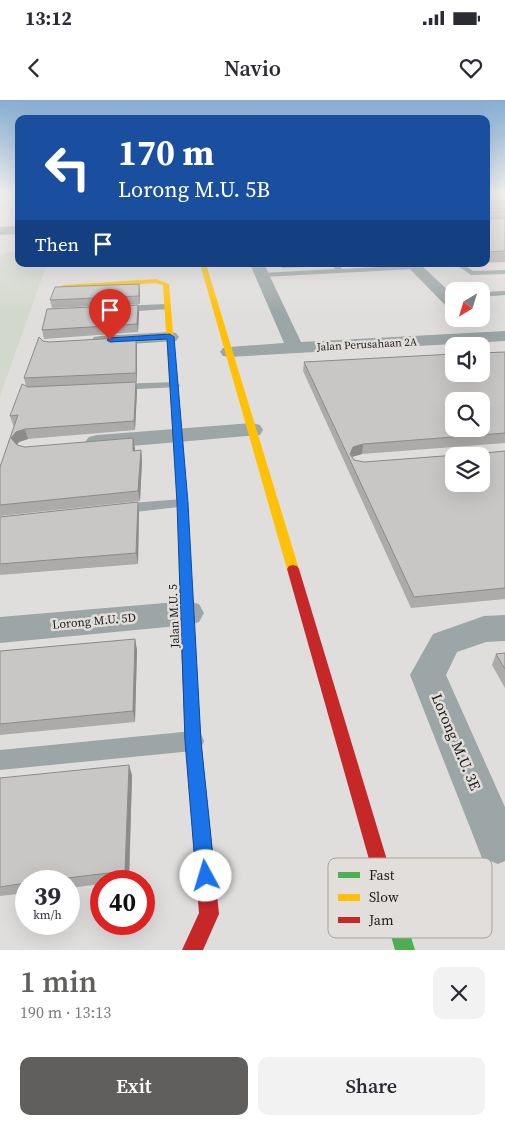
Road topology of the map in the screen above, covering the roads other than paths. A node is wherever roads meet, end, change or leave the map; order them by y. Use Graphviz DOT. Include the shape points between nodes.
graph roads {
  1 [pos="204,267"];
  2 [pos="338,267"];
  3 [pos="415,267"];
  4 [pos="464,267"];
  5 [pos="259,269"];
  6 [pos="505,272"];
  7 [pos="63,287"];
  8 [pos="505,293"];
  9 [pos="445,294"];
  10 [pos="490,294"];
  11 [pos="494,294"];
  12 [pos="505,302"];
  13 [pos="166,307"];
  14 [pos="109,310"];
  15 [pos="505,336"];
  16 [pos="170,337"];
  17 [pos="80,342"];
  18 [pos="490,343"];
  19 [pos="445,346"];
  20 [pos="295,348"];
  21 [pos="490,348"];
  22 [pos="229,352"];
  23 [pos="505,353"];
  24 [pos="445,356"];
  25 [pos="308,364"];
  26 [pos="174,385"];
  27 [pos="107,388"];
  28 [pos="252,430"];
  29 [pos="178,436"];
  30 [pos="75,444"];
  31 [pos="182,503"];
  32 [pos="106,510"];
  33 [pos="188,613"];
  34 [pos="505,628"];
  35 [pos="0,630"];
  36 [pos="193,741"];
  37 [pos="0,760"];
  38 [pos="498,842"];
  39 [pos="378,858"];
  40 [pos="401,938"];
  41 [pos="193,949"];
  42 [pos="405,950"];
  1 -- 22 [label="street"];
  2 -- 5 [label="lane"];
  3 -- 9 [label="street"];
  4 -- 6 [label="lane" via="471,272"];
  5 -- 20 [label="street"];
  7 -- 13 [label="street, Jalan M.U. 5" via="163,282 166,284"];
  8 -- 11 [label="lane"];
  10 -- 11 [label="lane"];
  11 -- 12 [label="lane"];
  13 -- 14 [label="lane"];
  13 -- 16 [label="street, Jalan M.U. 5"];
  15 -- 18 [label="street, Jalan Perusahaan 2A"];
  16 -- 17 [label="street"];
  16 -- 26 [label="street, Jalan M.U. 5"];
  19 -- 20 [label="street, Jalan Perusahaan 2A"];
  20 -- 22 [label="street, Jalan Perusahaan 2A"];
  21 -- 23 [label="street"];
  22 -- 28 [label="street"];
  24 -- 25 [label="street"];
  26 -- 27 [label="lane"];
  26 -- 29 [label="street, Jalan M.U. 5"];
  28 -- 29 [label="street"];
  28 -- 39 [label="street"];
  29 -- 30 [label="street"];
  29 -- 31 [label="street, Jalan M.U. 5"];
  31 -- 32 [label="lane"];
  31 -- 33 [label="street, Jalan M.U. 5"];
  33 -- 35 [label="street, Lorong M.U. 5D"];
  33 -- 36 [label="street, Jalan M.U. 5"];
  34 -- 38 [label="street, Lorong M.U. 3E" via="484,629 445,643 428,675"];
  36 -- 37 [label="lane"];
  36 -- 41 [label="street, Jalan M.U. 5" via="210,914"];
  40 -- 42 [label="street"];
}
